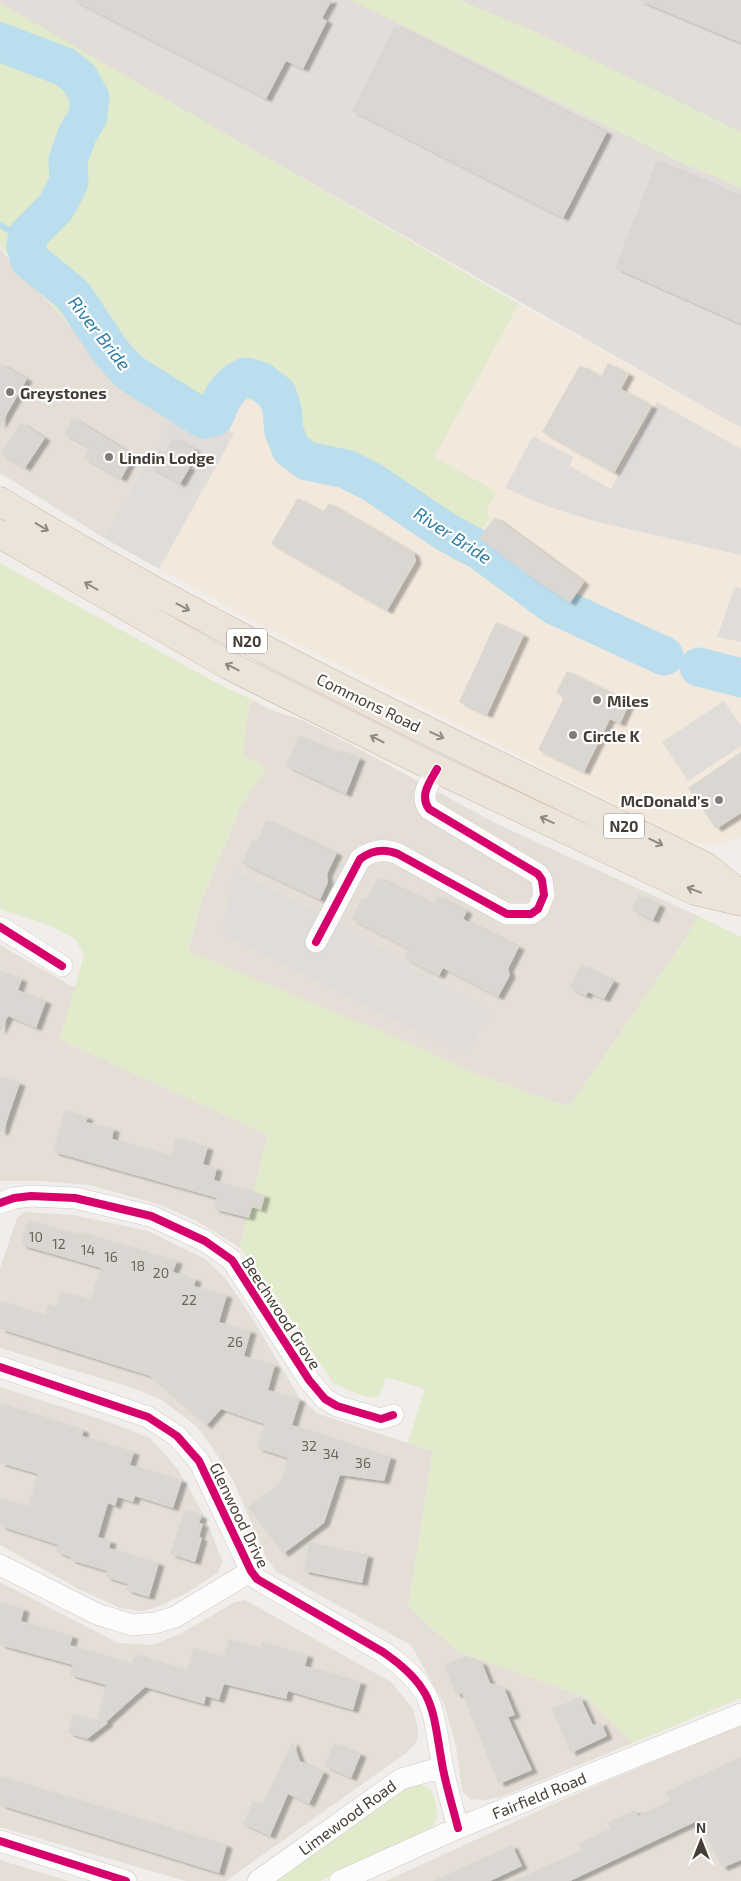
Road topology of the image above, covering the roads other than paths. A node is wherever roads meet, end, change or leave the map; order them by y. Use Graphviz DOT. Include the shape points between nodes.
graph roads {
  1 [pos="0,501"];
  2 [pos="0,534"];
  3 [pos="437,769"];
  4 [pos="741,895"];
  5 [pos="741,902"];
  6 [pos="0,927"];
  7 [pos="316,942"];
  8 [pos="62,966"];
  9 [pos="0,1203"];
  10 [pos="0,1367"];
  11 [pos="394,1416"];
  12 [pos="0,1565"];
  13 [pos="251,1571"];
  14 [pos="741,1714"];
  15 [pos="443,1767"];
  16 [pos="458,1828"];
  17 [pos="0,1842"];
  18 [pos="126,1881"];
  19 [pos="258,1881"];
  20 [pos="340,1881"];
  1 -- 4 [label="highway, Commons Road / N20, one-way" via="114,569 291,663 705,866"];
  3 -- 2 [label="highway, Commons Road / N20, one-way" via="228,665"];
  5 -- 3 [label="highway, Commons Road / N20, one-way" via="695,891"];
  3 -- 7 [label="street" via="424,796 429,808 538,874 544,896 538,909 531,914 507,914 398,854 377,851 360,859"];
  6 -- 8 [label="street"];
  9 -- 11 [label="street, Beechwood Grove" via="31,1196 75,1198 151,1216 205,1241 232,1260 321,1395 337,1406 381,1419"];
  10 -- 13 [label="street, Glenwood Drive" via="148,1416 177,1436 199,1461"];
  12 -- 13 [label="street" via="97,1614 132,1625 175,1617"];
  13 -- 15 [label="street, Glenwood Drive" via="265,1586 383,1652 416,1678 433,1708"];
  14 -- 16 [label="street, Fairfield Road"];
  15 -- 16 [label="street, Glenwood Drive"];
  15 -- 19 [label="street, Limewood Road" via="401,1779"];
  16 -- 20 [label="street, Fairfield Road"];
  17 -- 18 [label="street"];
}
